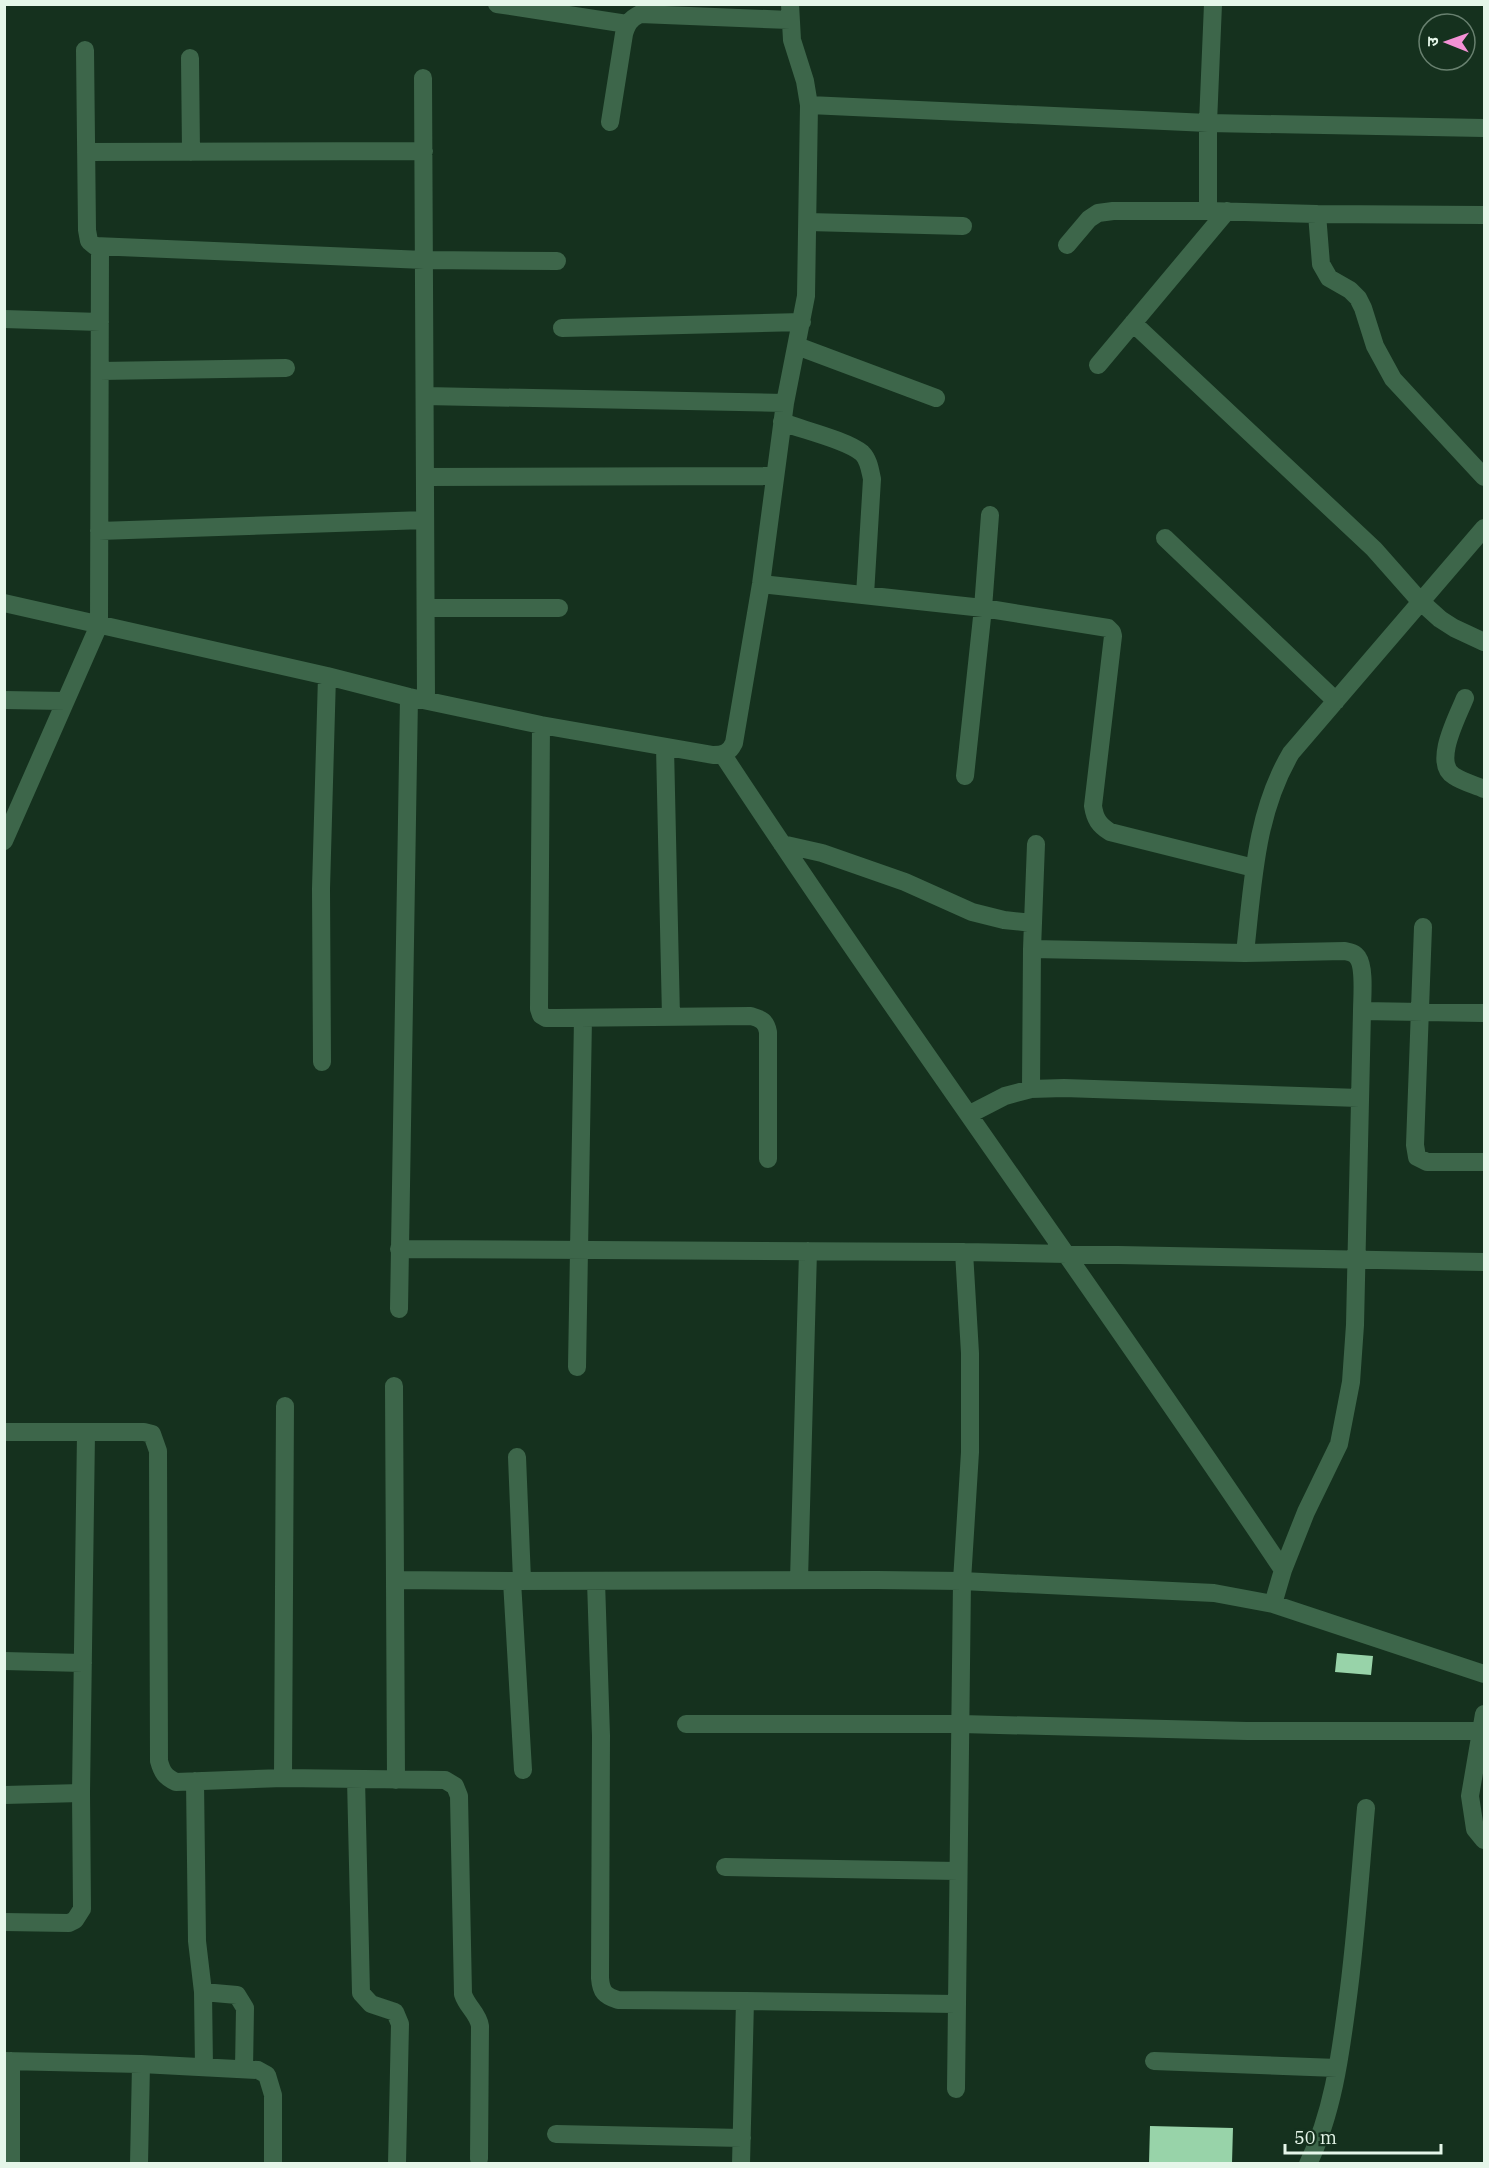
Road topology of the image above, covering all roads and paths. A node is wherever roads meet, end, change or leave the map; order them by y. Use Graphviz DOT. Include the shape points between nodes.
graph roads {
  1 [pos="497,4"];
  2 [pos="1213,4"];
  3 [pos="790,12"];
  4 [pos="627,24"];
  5 [pos="85,50"];
  6 [pos="190,58"];
  7 [pos="423,78"];
  8 [pos="809,105"];
  9 [pos="610,122"];
  10 [pos="1208,123"];
  11 [pos="1485,128"];
  12 [pos="424,151"];
  13 [pos="86,152"];
  14 [pos="191,152"];
  15 [pos="1208,211"];
  16 [pos="1227,211"];
  17 [pos="1317,214"];
  18 [pos="1485,215"];
  19 [pos="808,222"];
  20 [pos="963,226"];
  21 [pos="1067,245"];
  22 [pos="100,247"];
  23 [pos="424,260"];
  24 [pos="557,261"];
  25 [pos="4,319"];
  26 [pos="100,322"];
  27 [pos="802,322"];
  28 [pos="1133,323"];
  29 [pos="562,328"];
  30 [pos="797,346"];
  31 [pos="1098,366"];
  32 [pos="286,368"];
  33 [pos="100,371"];
  34 [pos="425,396"];
  35 [pos="936,398"];
  36 [pos="785,403"];
  37 [pos="782,422"];
  38 [pos="774,476"];
  39 [pos="425,477"];
  40 [pos="1485,477"];
  41 [pos="990,515"];
  42 [pos="425,520"];
  43 [pos="1485,528"];
  44 [pos="99,531"];
  45 [pos="1165,538"];
  46 [pos="761,584"];
  47 [pos="865,595"];
  48 [pos="1420,602"];
  49 [pos="4,603"];
  50 [pos="426,608"];
  51 [pos="559,608"];
  52 [pos="982,608"];
  53 [pos="99,625"];
  54 [pos="1485,642"];
  55 [pos="327,676"];
  56 [pos="418,698"];
  57 [pos="1465,698"];
  58 [pos="4,700"];
  59 [pos="65,701"];
  60 [pos="1336,701"];
  61 [pos="541,725"];
  62 [pos="665,747"];
  63 [pos="723,755"];
  64 [pos="965,776"];
  65 [pos="1485,789"];
  66 [pos="4,841"];
  67 [pos="782,844"];
  68 [pos="1036,844"];
  69 [pos="1254,868"];
  70 [pos="1034,923"];
  71 [pos="1423,927"];
  72 [pos="1032,949"];
  73 [pos="1245,952"];
  74 [pos="1362,1011"];
  75 [pos="1419,1011"];
  76 [pos="1485,1013"];
  77 [pos="670,1017"];
  78 [pos="583,1018"];
  79 [pos="322,1062"];
  80 [pos="1031,1089"];
  81 [pos="1359,1098"];
  82 [pos="970,1114"];
  83 [pos="768,1159"];
  84 [pos="1485,1162"];
  85 [pos="399,1250"];
  86 [pos="580,1251"];
  87 [pos="808,1251"];
  88 [pos="964,1252"];
  89 [pos="1066,1255"];
  90 [pos="1356,1259"];
  91 [pos="1485,1262"];
  92 [pos="399,1309"];
  93 [pos="577,1366"];
  94 [pos="394,1386"];
  95 [pos="285,1406"];
  96 [pos="4,1432"];
  97 [pos="86,1433"];
  98 [pos="517,1457"];
  99 [pos="1283,1570"];
  100 [pos="394,1580"];
  101 [pos="799,1580"];
  102 [pos="517,1581"];
  103 [pos="596,1581"];
  104 [pos="962,1581"];
  105 [pos="1273,1604"];
  106 [pos="4,1660"];
  107 [pos="83,1663"];
  108 [pos="1485,1674"];
  109 [pos="1483,1722"];
  110 [pos="686,1724"];
  111 [pos="961,1724"];
  112 [pos="523,1770"];
  113 [pos="283,1778"];
  114 [pos="356,1779"];
  115 [pos="396,1780"];
  116 [pos="195,1781"];
  117 [pos="81,1793"];
  118 [pos="4,1795"];
  119 [pos="1366,1808"];
  120 [pos="1485,1840"];
  121 [pos="725,1867"];
  122 [pos="958,1871"];
  123 [pos="4,1922"];
  124 [pos="203,1992"];
  125 [pos="745,2001"];
  126 [pos="956,2004"];
  127 [pos="8,2061"];
  128 [pos="1154,2061"];
  129 [pos="141,2064"];
  130 [pos="204,2067"];
  131 [pos="1337,2068"];
  132 [pos="244,2069"];
  133 [pos="956,2089"];
  134 [pos="556,2134"];
  135 [pos="742,2138"];
  136 [pos="479,2159"];
  137 [pos="11,2163"];
  138 [pos="139,2163"];
  139 [pos="273,2163"];
  140 [pos="397,2163"];
  141 [pos="741,2163"];
  142 [pos="1308,2163"];
  1 -- 4 [label="street"];
  2 -- 10 [label="street"];
  3 -- 4 [label="street" via="640,14"];
  3 -- 8 [label="street" via="792,40"];
  4 -- 9 [label="street"];
  5 -- 13 [label="street"];
  6 -- 14 [label="street"];
  7 -- 12 [label="street"];
  8 -- 10 [label="street"];
  8 -- 19 [label="street"];
  10 -- 11 [label="street"];
  10 -- 15 [label="street"];
  12 -- 14 [label="street"];
  12 -- 23 [label="street"];
  13 -- 14 [label="street"];
  13 -- 22 [label="street" via="88,237 91,245"];
  15 -- 16 [label="street"];
  15 -- 21 [label="street" via="1098,213"];
  16 -- 17 [label="street"];
  16 -- 28 [label="street"];
  17 -- 18 [label="street"];
  17 -- 40 [label="street" via="1323,271 1358,298 1375,346 1393,379"];
  19 -- 20 [label="street"];
  19 -- 27 [label="street"];
  22 -- 23 [label="street"];
  22 -- 26 [label="street"];
  23 -- 24 [label="street"];
  23 -- 34 [label="street"];
  25 -- 26 [label="street"];
  26 -- 33 [label="street"];
  27 -- 29 [label="street"];
  27 -- 30 [label="street"];
  28 -- 31 [label="street"];
  28 -- 48 [label="street" via="1374,549"];
  30 -- 35 [label="street"];
  30 -- 36 [label="street"];
  32 -- 33 [label="street"];
  33 -- 44 [label="street"];
  34 -- 36 [label="street"];
  34 -- 39 [label="street"];
  36 -- 37 [label="street"];
  37 -- 38 [label="street"];
  37 -- 47 [label="street" via="849,446 863,454 869,464 872,479"];
  38 -- 39 [label="street"];
  38 -- 46 [label="street"];
  39 -- 42 [label="street"];
  41 -- 52 [label="street"];
  42 -- 44 [label="street"];
  42 -- 50 [label="street"];
  43 -- 48 [label="street"];
  44 -- 53 [label="street"];
  45 -- 60 [label="street"];
  46 -- 47 [label="street"];
  46 -- 63 [label="street" via="734,743"];
  47 -- 52 [label="street"];
  48 -- 54 [label="street" via="1454,628"];
  48 -- 60 [label="street"];
  49 -- 53 [label="street"];
  50 -- 51 [label="street"];
  50 -- 56 [label="street"];
  52 -- 64 [label="street"];
  52 -- 69 [label="street" via="1103,626 1112,632 1093,806 1101,826 1110,832"];
  53 -- 55 [label="street"];
  53 -- 59 [label="street"];
  55 -- 56 [label="street"];
  55 -- 79 [label="street" via="321,889"];
  56 -- 61 [label="street"];
  56 -- 85 [label="street"];
  57 -- 65 [label="street" via="1445,748 1445,765 1454,777"];
  58 -- 59 [label="street"];
  59 -- 66 [label="street"];
  60 -- 69 [label="street" via="1291,753 1278,777 1267,804"];
  61 -- 62 [label="street"];
  61 -- 78 [label="street" via="539,1009 546,1018"];
  62 -- 63 [label="street"];
  62 -- 77 [label="street"];
  63 -- 67 [label="street"];
  67 -- 70 [label="street" via="822,853 905,882 972,912"];
  67 -- 82 [label="street"];
  68 -- 70 [label="street"];
  69 -- 73 [label="street"];
  70 -- 72 [label="street"];
  71 -- 75 [label="street"];
  72 -- 73 [label="street"];
  72 -- 80 [label="street"];
  73 -- 74 [label="street" via="1353,953 1362,967"];
  74 -- 75 [label="street"];
  74 -- 81 [label="street"];
  75 -- 76 [label="street"];
  75 -- 84 [label="street" via="1417,1157 1427,1162"];
  77 -- 78 [label="street"];
  77 -- 83 [label="street" via="751,1016 766,1024"];
  78 -- 86 [label="street"];
  80 -- 81 [label="street"];
  80 -- 82 [label="street" via="1005,1096"];
  81 -- 90 [label="street"];
  82 -- 89 [label="street"];
  85 -- 86 [label="street"];
  85 -- 92 [label="street"];
  86 -- 87 [label="street"];
  86 -- 93 [label="street"];
  87 -- 88 [label="street"];
  87 -- 101 [label="street"];
  88 -- 89 [label="street"];
  88 -- 104 [label="street" via="970,1452"];
  89 -- 90 [label="street"];
  89 -- 99 [label="street" via="1179,1413"];
  90 -- 91 [label="street"];
  90 -- 99 [label="street" via="1351,1382 1338,1444"];
  94 -- 100 [label="street"];
  95 -- 113 [label="street"];
  96 -- 97 [label="street"];
  97 -- 107 [label="street"];
  97 -- 116 [label="street" via="144,1432 156,1440 159,1761 166,1777 176,1782"];
  98 -- 102 [label="street"];
  99 -- 105 [label="street"];
  100 -- 102 [label="street"];
  100 -- 115 [label="street"];
  101 -- 103 [label="street"];
  101 -- 104 [label="street"];
  102 -- 103 [label="street"];
  102 -- 112 [label="street"];
  103 -- 125 [label="street" via="602,1991 618,2000"];
  104 -- 105 [label="street" via="1214,1593"];
  104 -- 111 [label="street"];
  105 -- 108 [label="street"];
  106 -- 107 [label="street"];
  107 -- 117 [label="street"];
  109 -- 111 [label="street" via="1247,1731"];
  109 -- 120 [label="street" via="1470,1796 1475,1829"];
  110 -- 111 [label="street"];
  111 -- 122 [label="street"];
  113 -- 114 [label="street"];
  113 -- 116 [label="street"];
  114 -- 115 [label="street"];
  114 -- 140 [label="street" via="362,1993 371,2004 395,2012 400,2024"];
  115 -- 136 [label="street" via="446,1780 455,1786 459,1796 463,1994 480,2026"];
  116 -- 124 [label="street" via="197,1941"];
  117 -- 118 [label="street"];
  117 -- 123 [label="street" via="80,1914 69,1923"];
  119 -- 131 [label="street" via="1354,1949"];
  121 -- 122 [label="street"];
  122 -- 126 [label="street"];
  124 -- 130 [label="street"];
  124 -- 132 [label="street" via="237,1995 245,2008"];
  125 -- 126 [label="street"];
  125 -- 135 [label="street"];
  126 -- 133 [label="street"];
  127 -- 129 [label="street"];
  127 -- 137 [label="street"];
  128 -- 131 [label="street"];
  129 -- 130 [label="street"];
  129 -- 138 [label="street"];
  130 -- 132 [label="street"];
  131 -- 142 [label="street" via="1330,2102"];
  132 -- 139 [label="street" via="258,2070 270,2081"];
  134 -- 135 [label="street"];
  135 -- 141 [label="street"];
}
